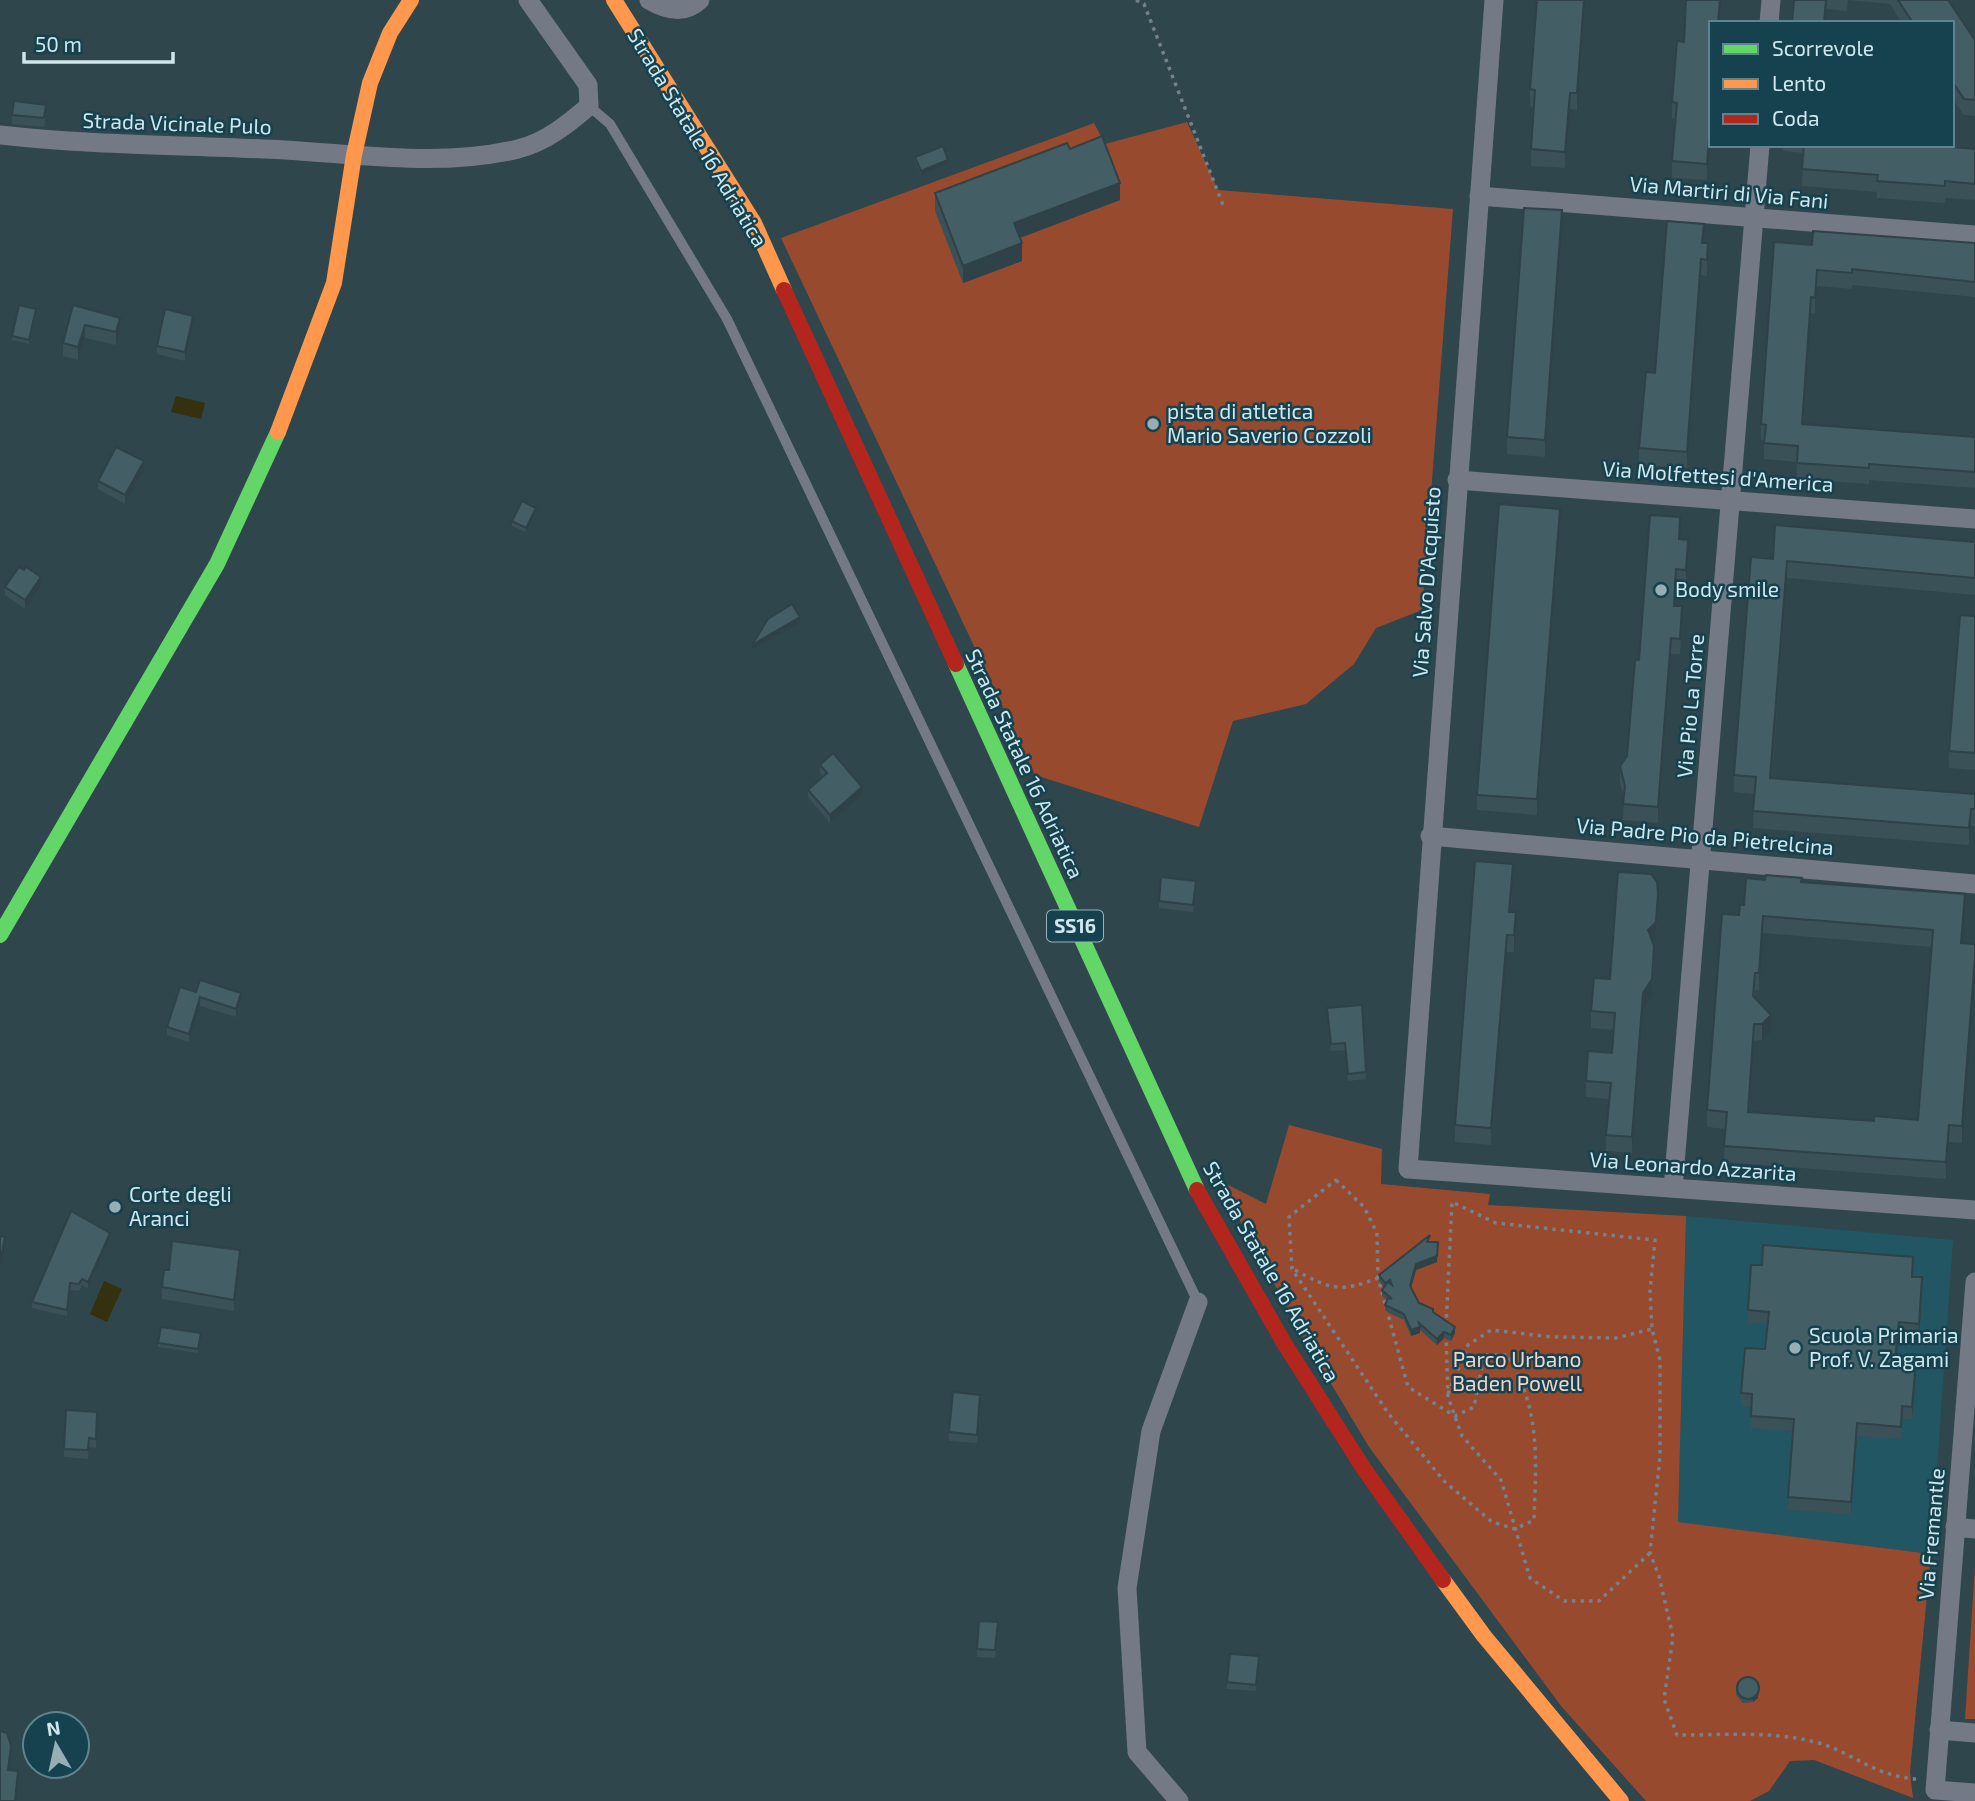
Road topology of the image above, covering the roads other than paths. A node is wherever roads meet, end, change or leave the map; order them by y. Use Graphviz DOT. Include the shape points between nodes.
graph roads {
  1 [pos="411,0"];
  2 [pos="528,0"];
  3 [pos="614,0"];
  4 [pos="649,0"];
  5 [pos="700,0"];
  6 [pos="1494,0"];
  7 [pos="1771,0"];
  8 [pos="1769,21"];
  9 [pos="589,106"];
  10 [pos="0,135"];
  11 [pos="1760,147"];
  12 [pos="354,155"];
  13 [pos="1479,196"];
  14 [pos="1755,218"];
  15 [pos="1975,235"];
  16 [pos="1457,480"];
  17 [pos="1731,501"];
  18 [pos="1975,519"];
  19 [pos="1430,836"];
  20 [pos="1700,860"];
  21 [pos="1975,884"];
  22 [pos="0,935"];
  23 [pos="1408,1169"];
  24 [pos="1673,1188"];
  25 [pos="1975,1210"];
  26 [pos="1975,1282"];
  27 [pos="1198,1303"];
  28 [pos="1973,1345"];
  29 [pos="1967,1484"];
  30 [pos="1965,1528"];
  31 [pos="1939,1730"];
  32 [pos="1975,1732"];
  33 [pos="1975,1793"];
  34 [pos="1179,1801"];
  35 [pos="1621,1801"];
  1 -- 12 [label="main road" via="390,33 370,83"];
  2 -- 9 [label="street" via="588,85"];
  3 -- 35 [label="main road, Strada Statale 16 Adriatica / SS16" via="754,223 1201,1195 1284,1343 1364,1469 1484,1636"];
  4 -- 5 [label="street" via="671,11 693,7"];
  6 -- 13 [label="street, Via Salvo D'Acquisto"];
  7 -- 8 [label="street"];
  9 -- 12 [label="street, Strada Vicinale Pulo" via="561,131 519,149 423,160"];
  9 -- 27 [label="lane" via="610,124 727,319"];
  10 -- 12 [label="street, Strada Vicinale Pulo" via="73,144"];
  11 -- 14 [label="street, Via Pio La Torre"];
  12 -- 22 [label="main road" via="334,283 278,432 217,564"];
  13 -- 14 [label="street, Via Martiri di Via Fani"];
  13 -- 16 [label="street, Via Salvo D'Acquisto"];
  14 -- 15 [label="street, Via Martiri di Via Fani"];
  14 -- 17 [label="street, Via Pio La Torre"];
  16 -- 17 [label="street, Via Molfettesi d'America"];
  16 -- 19 [label="street, Via Salvo D'Acquisto"];
  17 -- 18 [label="street, Via Molfettesi d'America"];
  17 -- 20 [label="street, Via Pio La Torre"];
  19 -- 20 [label="street, Via Padre Pio da Pietrelcina"];
  19 -- 23 [label="street, Via Salvo D'Acquisto"];
  20 -- 21 [label="street, Via Padre Pio da Pietrelcina"];
  20 -- 24 [label="street, Via Pio La Torre"];
  23 -- 24 [label="street, Via Leonardo Azzarita"];
  24 -- 25 [label="street, Via Leonardo Azzarita"];
  26 -- 28 [label="street, Via Fremantle"];
  27 -- 34 [label="street" via="1151,1431 1127,1588 1137,1752"];
  28 -- 29 [label="street, Via Fremantle"];
  29 -- 30 [label="street, Via Fremantle"];
  30 -- 31 [label="street, Via Fremantle"];
  31 -- 32 [label="street"];
  31 -- 33 [label="street, Via Fremantle" via="1935,1785"];
}
